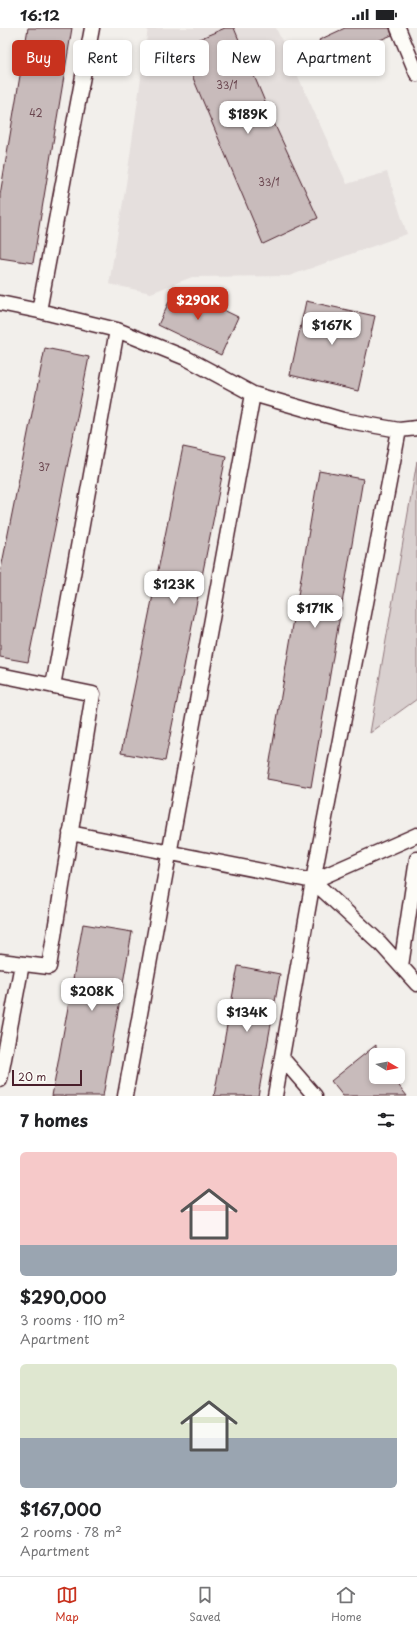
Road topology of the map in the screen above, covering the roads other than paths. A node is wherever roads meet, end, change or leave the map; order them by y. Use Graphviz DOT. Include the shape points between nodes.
graph roads {
  1 [pos="92,28"];
  2 [pos="398,28"];
  3 [pos="417,74"];
  4 [pos="0,303"];
  5 [pos="39,311"];
  6 [pos="117,330"];
  7 [pos="253,394"];
  8 [pos="417,428"];
  9 [pos="399,430"];
  10 [pos="0,675"];
  11 [pos="53,686"];
  12 [pos="70,833"];
  13 [pos="417,835"];
  14 [pos="170,852"];
  15 [pos="417,860"];
  16 [pos="313,881"];
  17 [pos="0,961"];
  18 [pos="22,964"];
  19 [pos="401,966"];
  20 [pos="417,984"];
  21 [pos="282,1058"];
  22 [pos="0,1080"];
  23 [pos="125,1096"];
  24 [pos="274,1096"];
  25 [pos="315,1096"];
  1 -- 5 [label="lane"];
  2 -- 3 [label="lane"];
  4 -- 5 [label="lane"];
  5 -- 6 [label="lane"];
  6 -- 7 [label="lane" via="186,358"];
  6 -- 11 [label="lane"];
  7 -- 9 [label="lane" via="343,420"];
  7 -- 14 [label="lane"];
  8 -- 9 [label="lane"];
  9 -- 16 [label="lane"];
  10 -- 11 [label="lane"];
  11 -- 12 [label="lane" via="93,694"];
  12 -- 14 [label="lane"];
  12 -- 18 [label="lane" via="49,967"];
  13 -- 16 [label="lane"];
  14 -- 16 [label="lane"];
  14 -- 23 [label="lane"];
  15 -- 19 [label="lane"];
  16 -- 19 [label="lane"];
  16 -- 21 [label="lane"];
  17 -- 18 [label="lane"];
  18 -- 22 [label="lane"];
  19 -- 20 [label="lane"];
  21 -- 24 [label="lane"];
  21 -- 25 [label="lane"];
}
